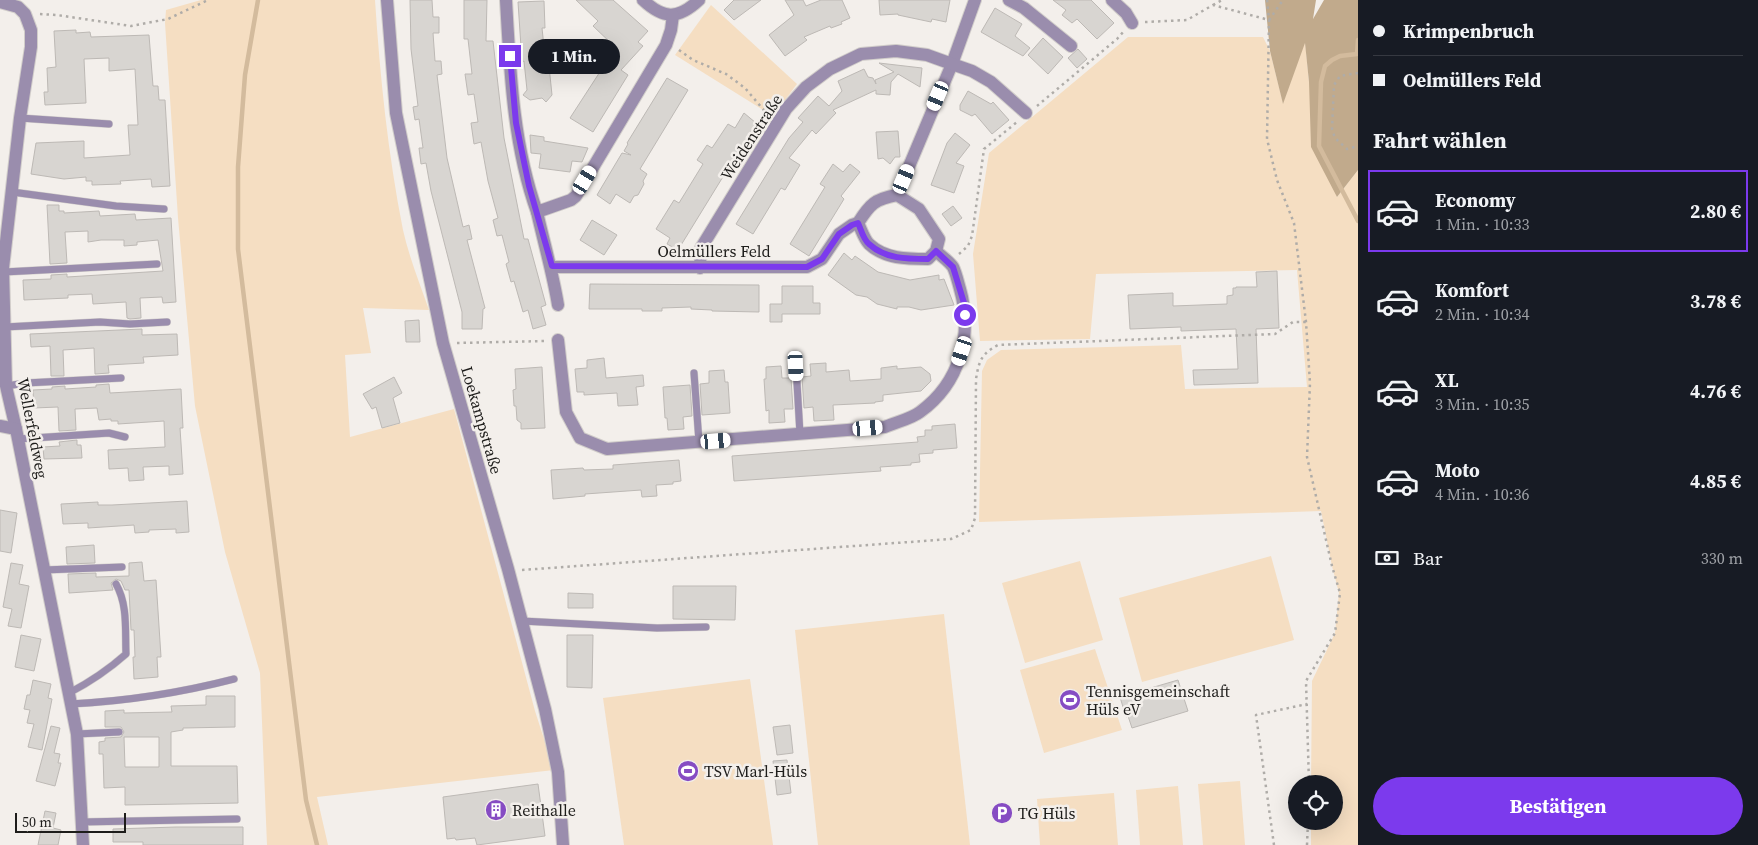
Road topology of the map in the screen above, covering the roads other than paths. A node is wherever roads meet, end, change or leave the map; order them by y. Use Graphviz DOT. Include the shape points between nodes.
graph roads {
  1 [pos="387,0"];
  2 [pos="506,0"];
  3 [pos="643,0"];
  4 [pos="699,0"];
  5 [pos="975,0"];
  6 [pos="1009,0"];
  7 [pos="1112,0"];
  8 [pos="0,2"];
  9 [pos="673,15"];
  10 [pos="1132,22"];
  11 [pos="1070,46"];
  12 [pos="952,64"];
  13 [pos="1026,113"];
  14 [pos="20,118"];
  15 [pos="109,124"];
  16 [pos="12,192"];
  17 [pos="897,195"];
  18 [pos="164,209"];
  19 [pos="537,212"];
  20 [pos="858,223"];
  21 [pos="936,251"];
  22 [pos="157,264"];
  23 [pos="552,266"];
  24 [pos="700,268"];
  25 [pos="4,272"];
  26 [pos="558,305"];
  27 [pos="167,322"];
  28 [pos="5,328"];
  29 [pos="558,340"];
  30 [pos="796,366"];
  31 [pos="694,373"];
  32 [pos="120,378"];
  33 [pos="6,386"];
  34 [pos="0,426"];
  35 [pos="17,434"];
  36 [pos="800,434"];
  37 [pos="125,437"];
  38 [pos="699,442"];
  39 [pos="122,567"];
  40 [pos="44,570"];
  41 [pos="116,584"];
  42 [pos="522,621"];
  43 [pos="706,627"];
  44 [pos="234,680"];
  45 [pos="70,698"];
  46 [pos="118,732"];
  47 [pos="77,734"];
  48 [pos="237,819"];
  49 [pos="81,822"];
  50 [pos="82,845"];
  51 [pos="563,845"];
  1 -- 42 [label="street, Loekampstraße" via="396,113 443,343"];
  2 -- 19 [label="street" via="516,123"];
  3 -- 9 [label="street" via="654,10"];
  4 -- 9 [label="street" via="688,10"];
  5 -- 12 [label="street"];
  6 -- 11 [label="street" via="1024,8"];
  7 -- 10 [label="street"];
  8 -- 14 [label="street, Wellerfeldweg" via="18,7 25,14 31,30"];
  9 -- 19 [label="street" via="666,45 576,196"];
  12 -- 13 [label="street, Weidenstraße" via="990,82"];
  12 -- 17 [label="street"];
  12 -- 24 [label="street, Weidenstraße" via="927,55 896,50 861,54 830,69 806,87 776,124 701,248"];
  14 -- 15 [label="lane"];
  14 -- 16 [label="street, Wellerfeldweg"];
  16 -- 18 [label="lane"];
  16 -- 25 [label="street, Wellerfeldweg"];
  17 -- 20 [label="street" via="882,198 868,206"];
  17 -- 21 [label="street" via="919,209 939,238"];
  19 -- 23 [label="street"];
  20 -- 21 [label="street" via="867,243 883,254 905,259 928,259"];
  20 -- 24 [label="street, Oelmüllers Feld" via="839,234 822,259 807,267"];
  21 -- 36 [label="street" via="953,267 964,303 966,327 955,372 920,412 885,427"];
  22 -- 25 [label="lane"];
  23 -- 24 [label="street, Oelmüllers Feld"];
  23 -- 26 [label="street"];
  25 -- 28 [label="street, Wellerfeldweg"];
  27 -- 28 [label="lane"];
  28 -- 33 [label="street, Wellerfeldweg"];
  29 -- 38 [label="street" via="566,412 580,438 607,449"];
  30 -- 36 [label="lane"];
  31 -- 38 [label="lane"];
  32 -- 33 [label="lane"];
  33 -- 35 [label="street, Wellerfeldweg"];
  34 -- 35 [label="street"];
  35 -- 37 [label="lane" via="109,434"];
  35 -- 40 [label="street, Wellerfeldweg"];
  36 -- 38 [label="street"];
  39 -- 40 [label="lane"];
  40 -- 45 [label="street, Wellerfeldweg"];
  41 -- 45 [label="lane" via="124,608 126,654"];
  42 -- 43 [label="lane" via="658,628"];
  42 -- 51 [label="street, Loekampstraße" via="558,772"];
  44 -- 45 [label="lane" via="140,699"];
  45 -- 47 [label="street, Wellerfeldweg"];
  46 -- 47 [label="lane"];
  47 -- 49 [label="street, Wellerfeldweg"];
  48 -- 49 [label="lane"];
  49 -- 50 [label="street, Wellerfeldweg"];
}
